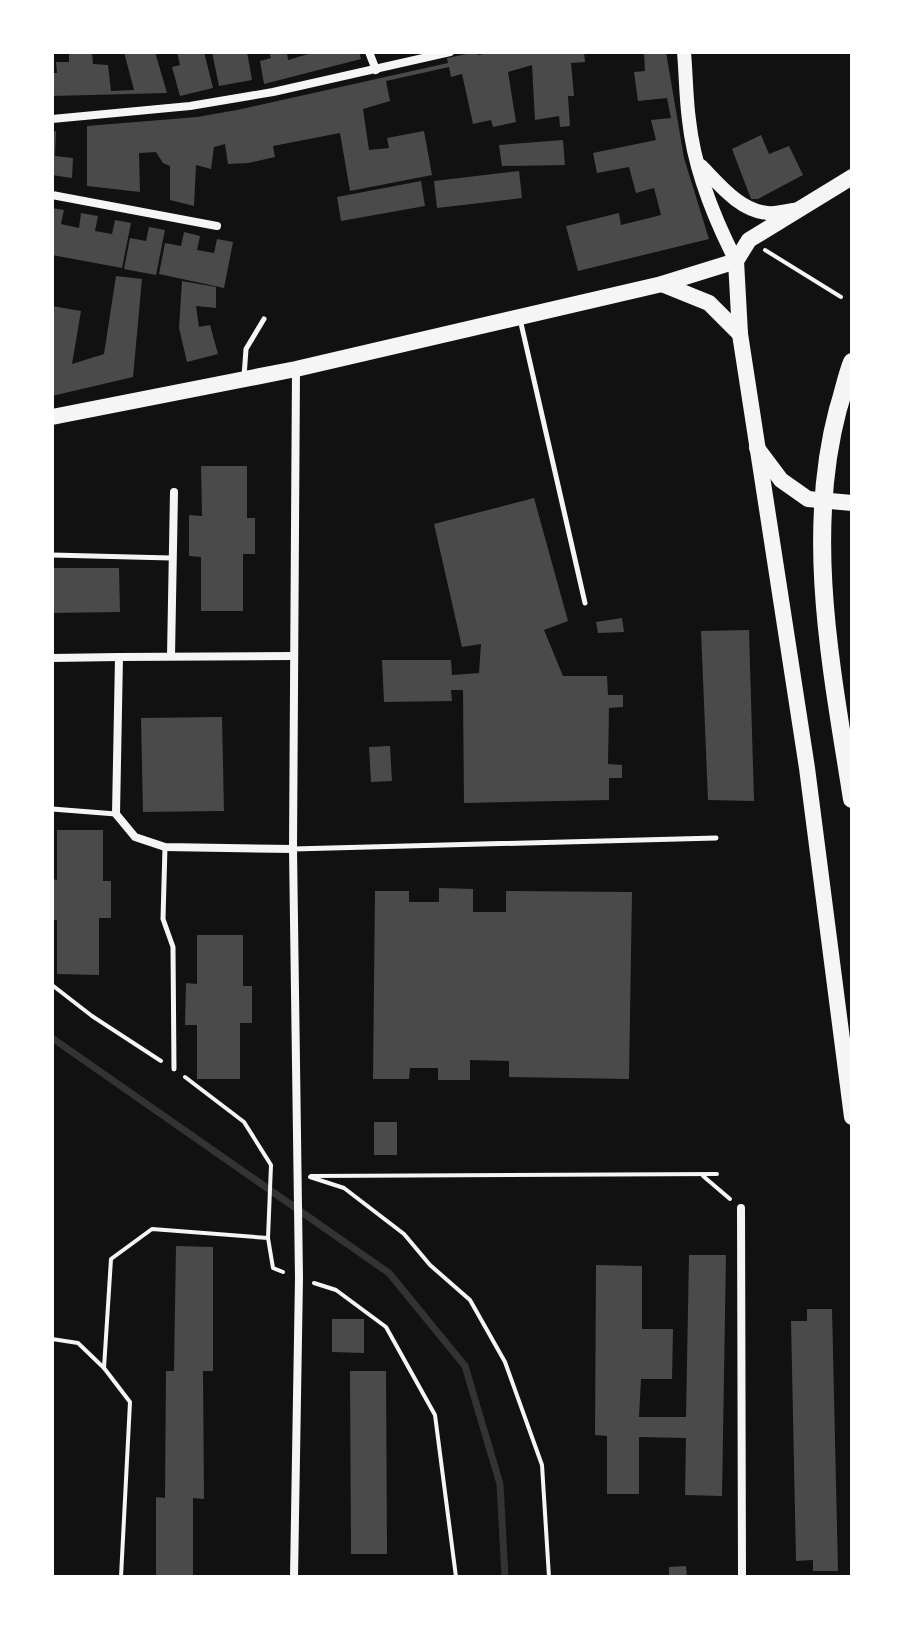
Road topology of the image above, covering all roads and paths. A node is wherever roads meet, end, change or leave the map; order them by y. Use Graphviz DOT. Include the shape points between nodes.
graph roads {
  1 [pos="369,52"];
  2 [pos="450,52"];
  3 [pos="684,52"];
  4 [pos="376,70"];
  5 [pos="52,119"];
  6 [pos="698,162"];
  7 [pos="852,177"];
  8 [pos="52,195"];
  9 [pos="798,209"];
  10 [pos="217,226"];
  11 [pos="749,240"];
  12 [pos="736,261"];
  13 [pos="662,284"];
  14 [pos="841,297"];
  15 [pos="520,317"];
  16 [pos="264,319"];
  17 [pos="740,334"];
  18 [pos="852,362"];
  19 [pos="296,369"];
  20 [pos="244,380"];
  21 [pos="52,417"];
  22 [pos="756,447"];
  23 [pos="174,492"];
  24 [pos="850,507"];
  25 [pos="52,555"];
  26 [pos="171,558"];
  27 [pos="585,603"];
  28 [pos="171,656"];
  29 [pos="293,656"];
  30 [pos="119,657"];
  31 [pos="52,658"];
  32 [pos="852,799"];
  33 [pos="52,809"];
  34 [pos="116,814"];
  35 [pos="716,838"];
  36 [pos="165,847"];
  37 [pos="293,849"];
  38 [pos="174,1069"];
  39 [pos="852,1117"];
  40 [pos="271,1165"];
  41 [pos="717,1174"];
  42 [pos="702,1175"];
  43 [pos="741,1208"];
  44 [pos="336,1290"];
  45 [pos="52,1339"];
  46 [pos="104,1368"];
  47 [pos="121,1577"];
  48 [pos="294,1577"];
  49 [pos="456,1577"];
  50 [pos="549,1577"];
  51 [pos="742,1577"];
  1 -- 4 [label="street"];
  2 -- 4 [label="street"];
  3 -- 6 [label="street" via="689,123"];
  4 -- 5 [label="street" via="190,106"];
  6 -- 9 [label="street" via="751,210 769,214"];
  6 -- 12 [label="street" via="719,228"];
  7 -- 9 [label="main road"];
  8 -- 10 [label="street"];
  9 -- 11 [label="main road"];
  11 -- 12 [label="main road"];
  11 -- 14 [label="path"];
  12 -- 13 [label="main road"];
  12 -- 17 [label="main road"];
  13 -- 15 [label="main road"];
  13 -- 17 [label="main road" via="709,303"];
  15 -- 19 [label="main road"];
  15 -- 27 [label="lane"];
  16 -- 20 [label="lane" via="246,349"];
  17 -- 22 [label="main road"];
  18 -- 32 [label="main road" via="829,444 822,528 827,644"];
  19 -- 20 [label="main road"];
  19 -- 29 [label="street"];
  20 -- 21 [label="main road"];
  22 -- 24 [label="main road" via="781,480 808,499"];
  22 -- 39 [label="main road" via="807,768"];
  23 -- 26 [label="street"];
  25 -- 26 [label="lane"];
  26 -- 28 [label="street"];
  28 -- 29 [label="street"];
  28 -- 30 [label="street"];
  29 -- 37 [label="street"];
  30 -- 31 [label="street"];
  30 -- 34 [label="street"];
  33 -- 34 [label="lane"];
  34 -- 36 [label="street" via="135,837"];
  35 -- 37 [label="lane"];
  36 -- 37 [label="street"];
  36 -- 38 [label="lane" via="163,919 173,947"];
  37 -- 48 [label="street" via="298,1273"];
  40 -- 46 [label="path" via="268,1238 152,1229 111,1259"];
  41 -- 42 [label="path"];
  42 -- 43 [label="path"];
  42 -- 50 [label="path" via="308,1176 344,1188 404,1234 470,1300 505,1362 542,1465"];
  43 -- 51 [label="street"];
  44 -- 49 [label="path" via="386,1327 435,1415"];
  45 -- 46 [label="path" via="78,1343"];
  46 -- 47 [label="path" via="130,1402"];
}
